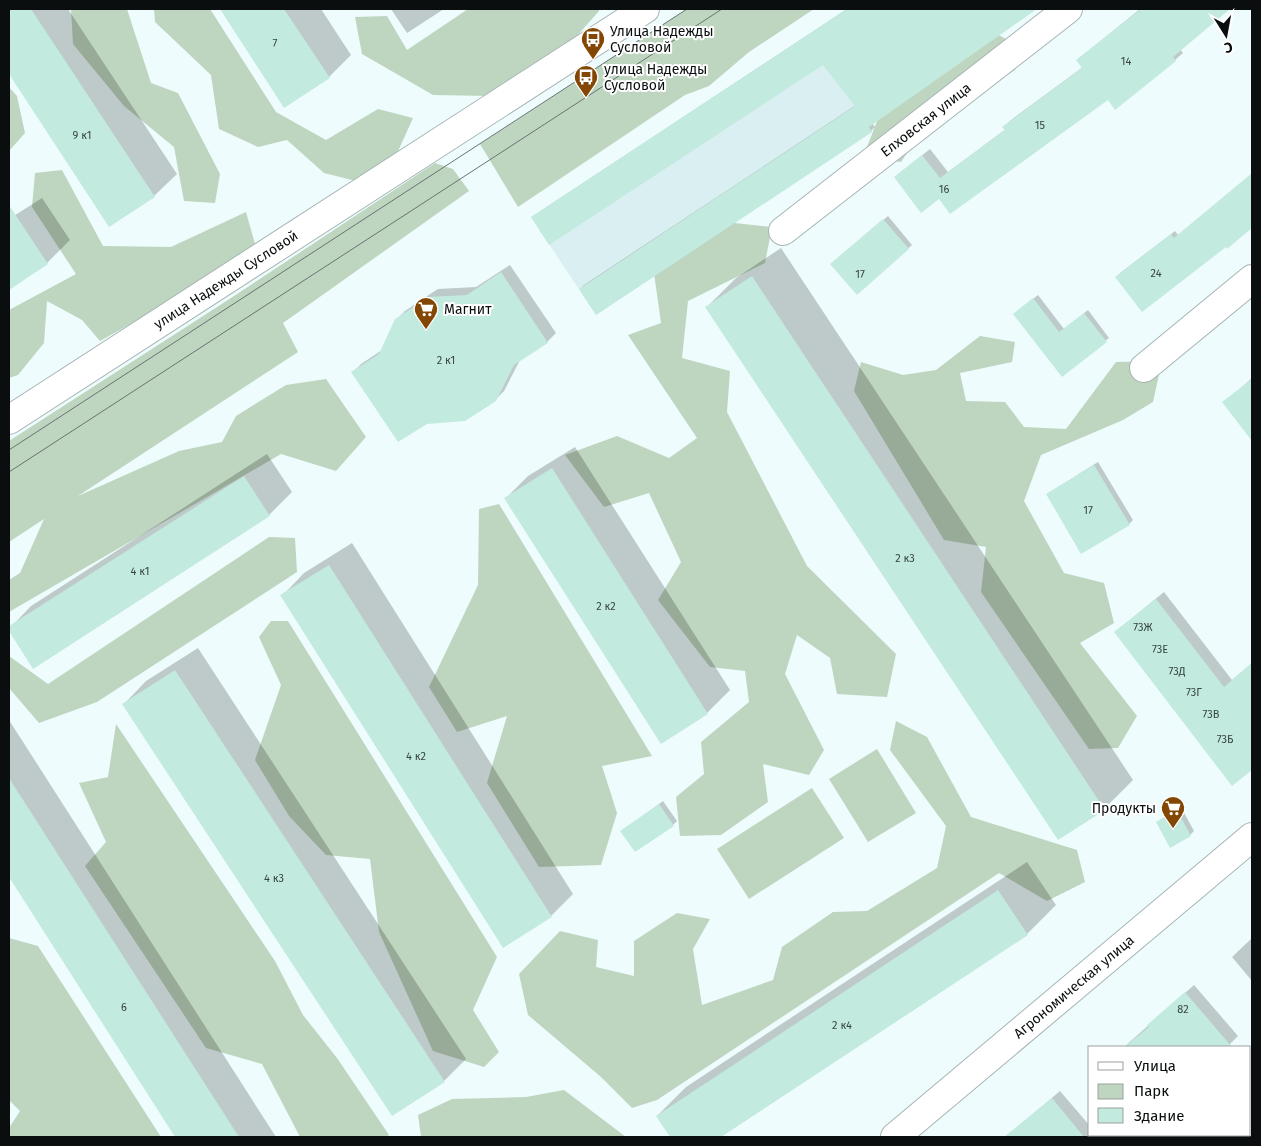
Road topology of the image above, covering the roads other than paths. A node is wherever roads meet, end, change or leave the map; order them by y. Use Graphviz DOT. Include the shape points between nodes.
graph roads {
  1 [pos="645,9"];
  2 [pos="1068,9"];
  3 [pos="783,231"];
  4 [pos="1252,279"];
  5 [pos="1144,368"];
  6 [pos="9,420"];
  7 [pos="1252,837"];
  8 [pos="895,1137"];
  1 -- 6 [label="street, улица Надежды Сусловой"];
  2 -- 3 [label="street, Елховская улица"];
  4 -- 5 [label="street"];
  7 -- 8 [label="street, Агрономическая улица"];
}
